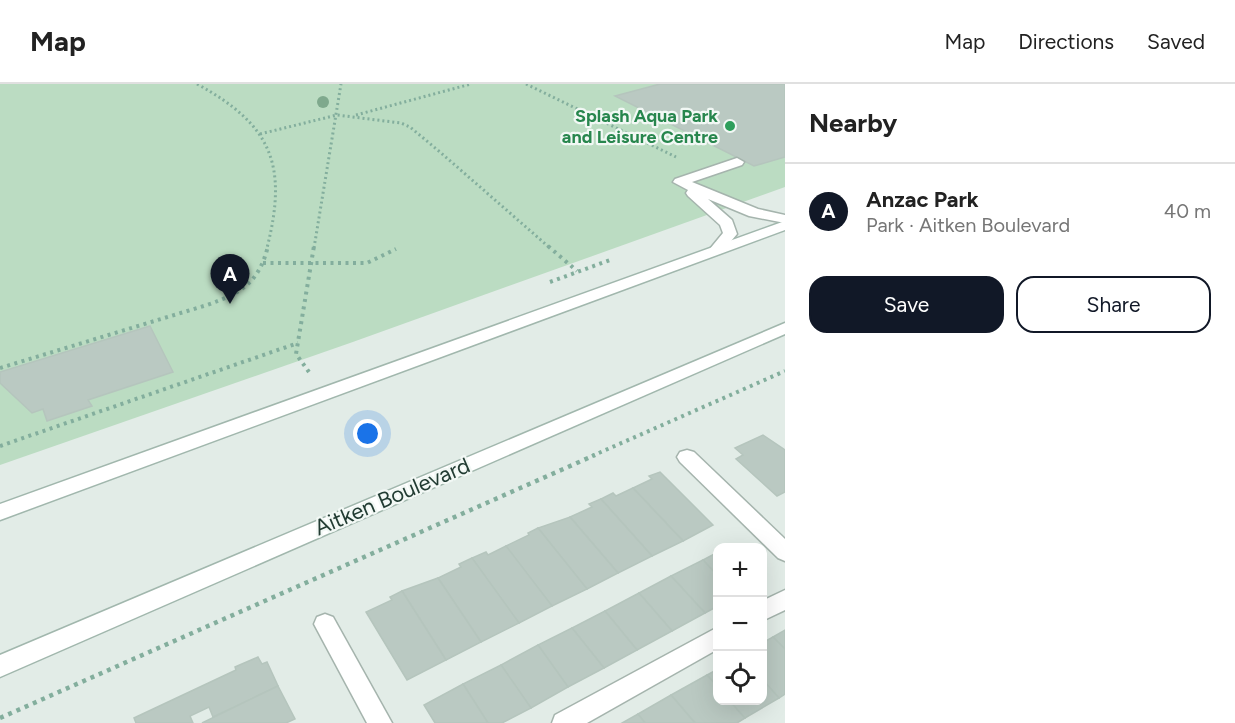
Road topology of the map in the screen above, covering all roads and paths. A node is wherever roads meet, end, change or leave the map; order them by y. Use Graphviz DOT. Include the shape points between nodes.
graph roads {
  1 [pos="197,84"];
  2 [pos="341,84"];
  3 [pos="471,84"];
  4 [pos="526,84"];
  5 [pos="337,115"];
  6 [pos="353,116"];
  7 [pos="260,134"];
  8 [pos="685,154"];
  9 [pos="737,162"];
  10 [pos="680,182"];
  11 [pos="785,219"];
  12 [pos="785,225"];
  13 [pos="396,249"];
  14 [pos="716,250"];
  15 [pos="311,262"];
  16 [pos="262,263"];
  17 [pos="578,271"];
  18 [pos="785,328"];
  19 [pos="298,343"];
  20 [pos="0,368"];
  21 [pos="785,371"];
  22 [pos="309,373"];
  23 [pos="0,446"];
  24 [pos="687,457"];
  25 [pos="0,512"];
  26 [pos="785,552"];
  27 [pos="785,599"];
  28 [pos="767,609"];
  29 [pos="325,624"];
  30 [pos="713,639"];
  31 [pos="0,666"];
  32 [pos="0,718"];
  33 [pos="380,723"];
  34 [pos="564,723"];
  1 -- 7 [label="path" via="235,107"];
  2 -- 5 [label="path"];
  3 -- 6 [label="path"];
  4 -- 8 [label="path" via="677,157"];
  5 -- 6 [label="path"];
  5 -- 7 [label="path"];
  5 -- 15 [label="path"];
  6 -- 17 [label="path" via="410,127"];
  7 -- 16 [label="path" via="272,160 276,183 276,204"];
  9 -- 10 [label="main road"];
  10 -- 11 [label="main road" via="754,213"];
  10 -- 14 [label="main road" via="727,223 729,234"];
  12 -- 14 [label="main road"];
  13 -- 15 [label="path" via="367,263"];
  14 -- 25 [label="main road"];
  15 -- 16 [label="path"];
  15 -- 19 [label="path"];
  16 -- 20 [label="path" via="254,280 221,300"];
  18 -- 31 [label="main road, Aitken Boulevard"];
  19 -- 22 [label="path" via="296,354"];
  19 -- 23 [label="path"];
  21 -- 32 [label="path"];
  24 -- 26 [label="main road"];
  27 -- 28 [label="main road"];
  29 -- 33 [label="main road"];
  30 -- 34 [label="main road"];
}
